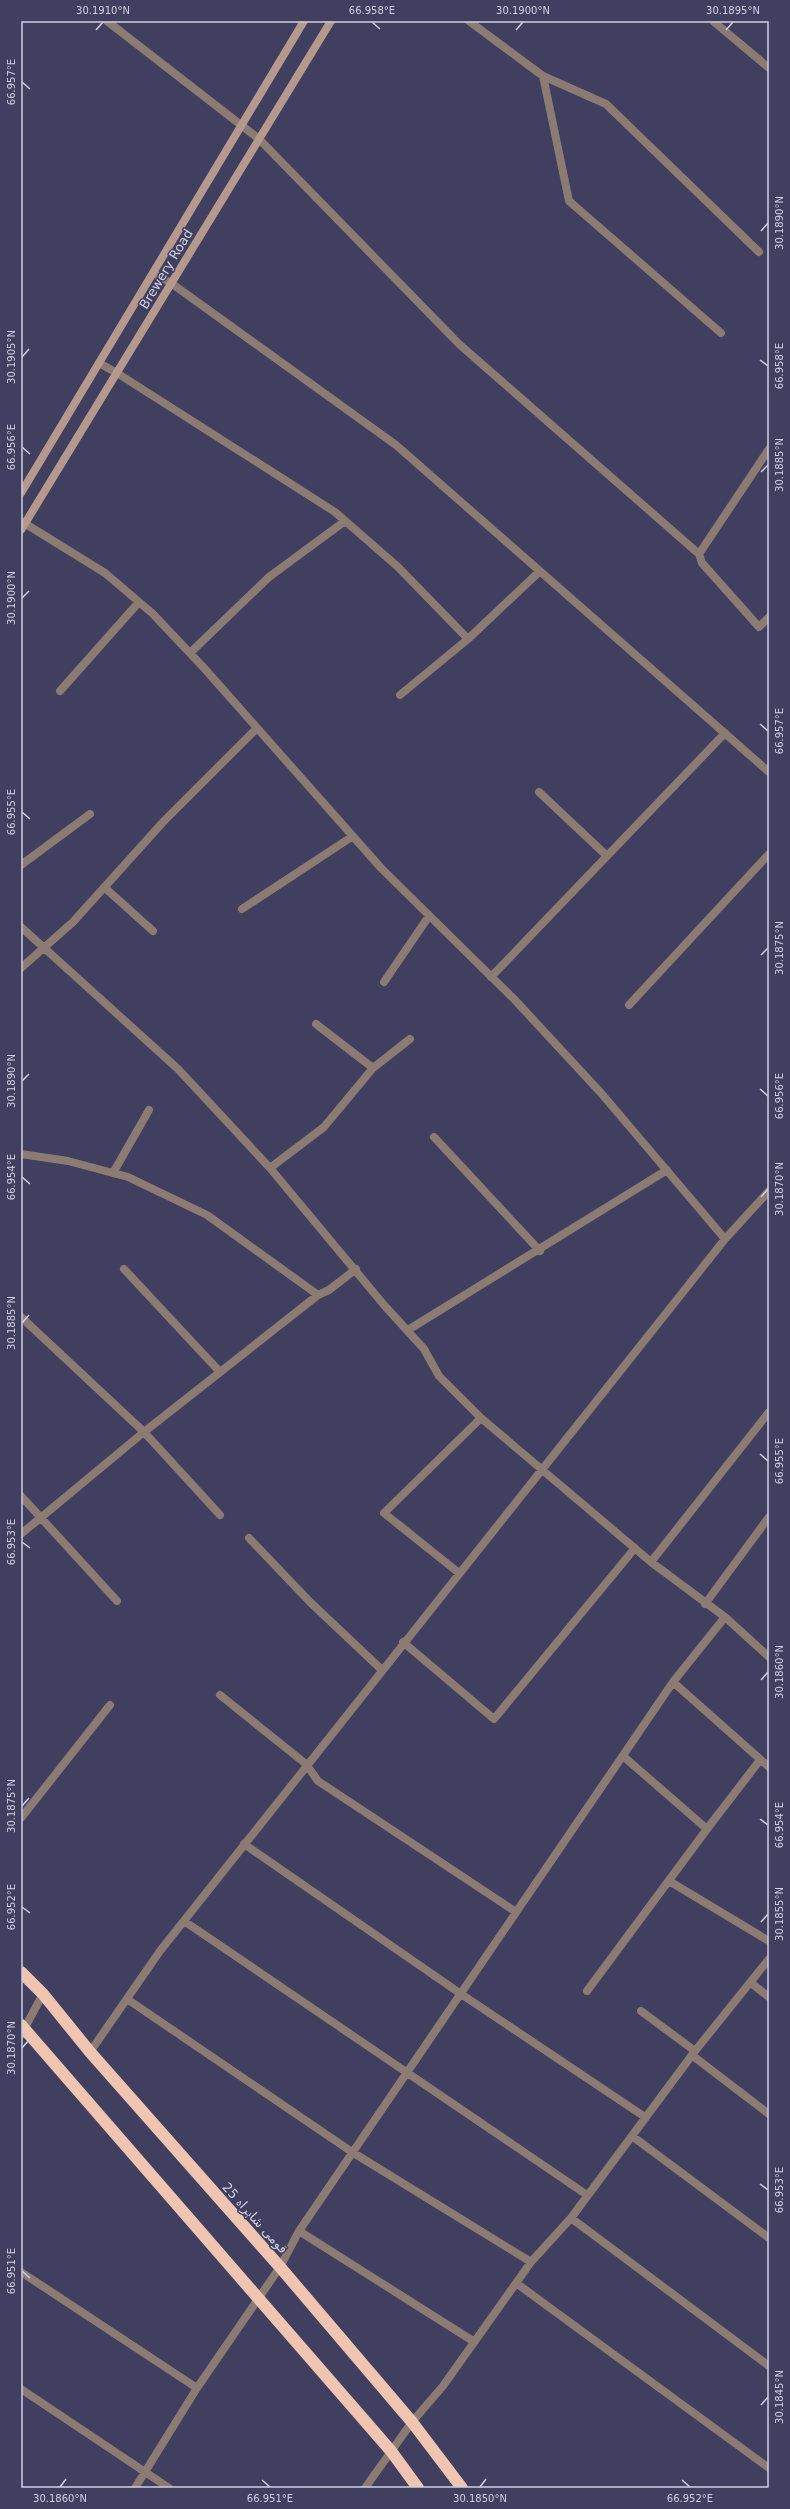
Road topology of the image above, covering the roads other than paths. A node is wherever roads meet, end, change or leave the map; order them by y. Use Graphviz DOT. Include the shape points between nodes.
graph roads {
  1 [pos="107,21"];
  2 [pos="304,21"];
  3 [pos="331,21"];
  4 [pos="469,21"];
  5 [pos="713,21"];
  6 [pos="769,68"];
  7 [pos="543,76"];
  8 [pos="242,125"];
  9 [pos="259,139"];
  10 [pos="759,252"];
  11 [pos="153,273"];
  12 [pos="171,283"];
  13 [pos="721,334"];
  14 [pos="99,363"];
  15 [pos="117,373"];
  16 [pos="769,449"];
  17 [pos="21,492"];
  18 [pos="345,521"];
  19 [pos="23,522"];
  20 [pos="21,530"];
  21 [pos="699,554"];
  22 [pos="540,571"];
  23 [pos="139,602"];
  24 [pos="769,617"];
  25 [pos="468,639"];
  26 [pos="190,653"];
  27 [pos="60,691"];
  28 [pos="400,695"];
  29 [pos="257,728"];
  30 [pos="725,733"];
  31 [pos="769,772"];
  32 [pos="539,792"];
  33 [pos="90,814"];
  34 [pos="353,836"];
  35 [pos="769,854"];
  36 [pos="607,856"];
  37 [pos="21,865"];
  38 [pos="104,887"];
  39 [pos="242,909"];
  40 [pos="429,916"];
  41 [pos="21,927"];
  42 [pos="153,931"];
  43 [pos="44,947"];
  44 [pos="21,968"];
  45 [pos="491,976"];
  46 [pos="384,982"];
  47 [pos="629,1005"];
  48 [pos="316,1024"];
  49 [pos="410,1039"];
  50 [pos="373,1068"];
  51 [pos="148,1110"];
  52 [pos="434,1137"];
  53 [pos="21,1154"];
  54 [pos="270,1168"];
  55 [pos="667,1170"];
  56 [pos="113,1173"];
  57 [pos="767,1196"];
  58 [pos="725,1239"];
  59 [pos="540,1250"];
  60 [pos="124,1269"];
  61 [pos="356,1269"];
  62 [pos="318,1295"];
  63 [pos="21,1317"];
  64 [pos="408,1330"];
  65 [pos="220,1372"];
  66 [pos="769,1412"];
  67 [pos="481,1418"];
  68 [pos="144,1432"];
  69 [pos="541,1468"];
  70 [pos="21,1496"];
  71 [pos="220,1515"];
  72 [pos="41,1517"];
  73 [pos="769,1517"];
  74 [pos="21,1534"];
  75 [pos="249,1538"];
  76 [pos="635,1548"];
  77 [pos="651,1562"];
  78 [pos="458,1573"];
  79 [pos="117,1601"];
  80 [pos="705,1604"];
  81 [pos="726,1617"];
  82 [pos="403,1642"];
  83 [pos="769,1657"];
  84 [pos="382,1670"];
  85 [pos="673,1682"];
  86 [pos="220,1695"];
  87 [pos="110,1705"];
  88 [pos="623,1756"];
  89 [pos="760,1760"];
  90 [pos="306,1764"];
  91 [pos="769,1767"];
  92 [pos="21,1818"];
  93 [pos="708,1829"];
  94 [pos="244,1844"];
  95 [pos="669,1881"];
  96 [pos="516,1912"];
  97 [pos="184,1921"];
  98 [pos="769,1941"];
  99 [pos="769,1958"];
  100 [pos="21,1972"];
  101 [pos="751,1983"];
  102 [pos="588,1991"];
  103 [pos="43,1994"];
  104 [pos="461,1994"];
  105 [pos="769,1997"];
  106 [pos="127,1999"];
  107 [pos="641,2011"];
  108 [pos="22,2030"];
  109 [pos="90,2052"];
  110 [pos="694,2054"];
  111 [pos="407,2073"];
  112 [pos="769,2114"];
  113 [pos="645,2117"];
  114 [pos="632,2136"];
  115 [pos="352,2152"];
  116 [pos="587,2195"];
  117 [pos="571,2218"];
  118 [pos="299,2231"];
  119 [pos="769,2238"];
  120 [pos="531,2262"];
  121 [pos="280,2267"];
  122 [pos="21,2272"];
  123 [pos="516,2283"];
  124 [pos="258,2298"];
  125 [pos="473,2341"];
  126 [pos="769,2366"];
  127 [pos="197,2388"];
  128 [pos="21,2389"];
  129 [pos="412,2422"];
  130 [pos="391,2451"];
  131 [pos="769,2468"];
  132 [pos="145,2472"];
  133 [pos="135,2488"];
  134 [pos="169,2488"];
  135 [pos="365,2488"];
  136 [pos="418,2488"];
  137 [pos="462,2488"];
  1 -- 8 [label="street"];
  2 -- 8 [label="main road, Brewery Road"];
  3 -- 9 [label="main road, Brewery Road"];
  4 -- 7 [label="street"];
  5 -- 6 [label="street"];
  7 -- 10 [label="street" via="606,104"];
  7 -- 13 [label="street" via="569,201"];
  8 -- 9 [label="street"];
  8 -- 11 [label="main road, Brewery Road"];
  9 -- 12 [label="main road, Brewery Road"];
  9 -- 21 [label="street" via="460,344"];
  11 -- 12 [label="street"];
  11 -- 14 [label="main road, Brewery Road"];
  12 -- 15 [label="main road, Brewery Road"];
  12 -- 22 [label="street" via="396,445"];
  14 -- 15 [label="street"];
  14 -- 17 [label="main road, Brewery Road"];
  15 -- 18 [label="street" via="335,512"];
  15 -- 19 [label="main road, Brewery Road"];
  16 -- 21 [label="street"];
  18 -- 25 [label="street" via="398,567"];
  18 -- 26 [label="street" via="269,577"];
  19 -- 20 [label="main road, Brewery Road"];
  19 -- 23 [label="street" via="105,573"];
  21 -- 24 [label="street" via="702,562 759,627"];
  22 -- 25 [label="street"];
  22 -- 30 [label="street"];
  23 -- 26 [label="street"];
  23 -- 27 [label="street"];
  25 -- 28 [label="street"];
  26 -- 29 [label="street"];
  29 -- 34 [label="street"];
  29 -- 38 [label="street" via="164,821"];
  30 -- 31 [label="street"];
  30 -- 36 [label="street"];
  32 -- 36 [label="street"];
  33 -- 37 [label="street"];
  34 -- 39 [label="street"];
  34 -- 40 [label="street"];
  35 -- 47 [label="street"];
  36 -- 45 [label="street"];
  38 -- 42 [label="street"];
  38 -- 43 [label="street" via="73,922"];
  40 -- 45 [label="street"];
  40 -- 46 [label="street"];
  41 -- 43 [label="street"];
  43 -- 44 [label="street"];
  43 -- 54 [label="street" via="178,1069"];
  45 -- 55 [label="street" via="601,1093"];
  48 -- 50 [label="street"];
  49 -- 50 [label="street"];
  50 -- 54 [label="street" via="324,1127"];
  51 -- 56 [label="street"];
  52 -- 59 [label="street"];
  53 -- 56 [label="street" via="68,1161"];
  54 -- 61 [label="street"];
  55 -- 58 [label="street"];
  55 -- 59 [label="street"];
  56 -- 62 [label="street" via="128,1177 207,1215"];
  57 -- 58 [label="street"];
  58 -- 69 [label="street"];
  59 -- 64 [label="street"];
  60 -- 65 [label="street"];
  61 -- 62 [label="street" via="329,1290"];
  61 -- 64 [label="street" via="384,1305"];
  62 -- 65 [label="street"];
  63 -- 68 [label="street"];
  64 -- 67 [label="street" via="424,1349 439,1376"];
  65 -- 68 [label="street"];
  66 -- 77 [label="street"];
  67 -- 69 [label="street"];
  67 -- 78 [label="street" via="384,1513"];
  68 -- 71 [label="street"];
  68 -- 72 [label="street"];
  69 -- 76 [label="street"];
  69 -- 78 [label="street"];
  70 -- 72 [label="street"];
  72 -- 74 [label="street"];
  72 -- 79 [label="street"];
  73 -- 80 [label="street"];
  75 -- 84 [label="street" via="310,1602"];
  76 -- 77 [label="street"];
  76 -- 82 [label="street" via="494,1719"];
  77 -- 80 [label="street"];
  78 -- 82 [label="street"];
  80 -- 81 [label="street"];
  81 -- 83 [label="street"];
  81 -- 85 [label="street"];
  82 -- 84 [label="street"];
  84 -- 90 [label="street"];
  85 -- 88 [label="street"];
  85 -- 89 [label="street"];
  86 -- 90 [label="street"];
  87 -- 92 [label="street"];
  88 -- 93 [label="street"];
  88 -- 96 [label="street"];
  89 -- 91 [label="street"];
  89 -- 93 [label="street"];
  90 -- 94 [label="street"];
  90 -- 96 [label="street" via="318,1781"];
  93 -- 95 [label="street"];
  94 -- 97 [label="street"];
  94 -- 104 [label="street"];
  95 -- 98 [label="street"];
  95 -- 102 [label="street"];
  96 -- 104 [label="street"];
  97 -- 106 [label="street"];
  97 -- 111 [label="street"];
  99 -- 101 [label="street"];
  100 -- 103 [label="highway, قومی شاہراہ 25"];
  101 -- 105 [label="street"];
  101 -- 110 [label="street"];
  103 -- 108 [label="street"];
  103 -- 109 [label="highway, قومی شاہراہ 25"];
  104 -- 111 [label="street"];
  104 -- 113 [label="street"];
  106 -- 109 [label="street"];
  106 -- 115 [label="street"];
  107 -- 110 [label="street"];
  108 -- 124 [label="highway"];
  109 -- 121 [label="highway, قومی شاہراہ 25"];
  110 -- 112 [label="street"];
  110 -- 113 [label="street"];
  111 -- 115 [label="street"];
  111 -- 116 [label="street"];
  113 -- 114 [label="street"];
  114 -- 116 [label="street"];
  114 -- 119 [label="street"];
  115 -- 118 [label="street"];
  115 -- 120 [label="street"];
  116 -- 117 [label="street"];
  117 -- 120 [label="street"];
  117 -- 126 [label="street"];
  118 -- 121 [label="street"];
  118 -- 125 [label="street"];
  120 -- 123 [label="street"];
  121 -- 124 [label="street"];
  121 -- 129 [label="highway, قومی شاہراہ 25"];
  122 -- 127 [label="street"];
  123 -- 125 [label="street"];
  123 -- 131 [label="street"];
  124 -- 127 [label="street"];
  124 -- 130 [label="highway"];
  125 -- 129 [label="street" via="443,2386"];
  127 -- 132 [label="street"];
  128 -- 132 [label="street"];
  129 -- 130 [label="street"];
  129 -- 137 [label="highway, قومی شاہراہ 25"];
  130 -- 135 [label="street"];
  130 -- 136 [label="highway"];
  132 -- 133 [label="street"];
  132 -- 134 [label="street"];
}
